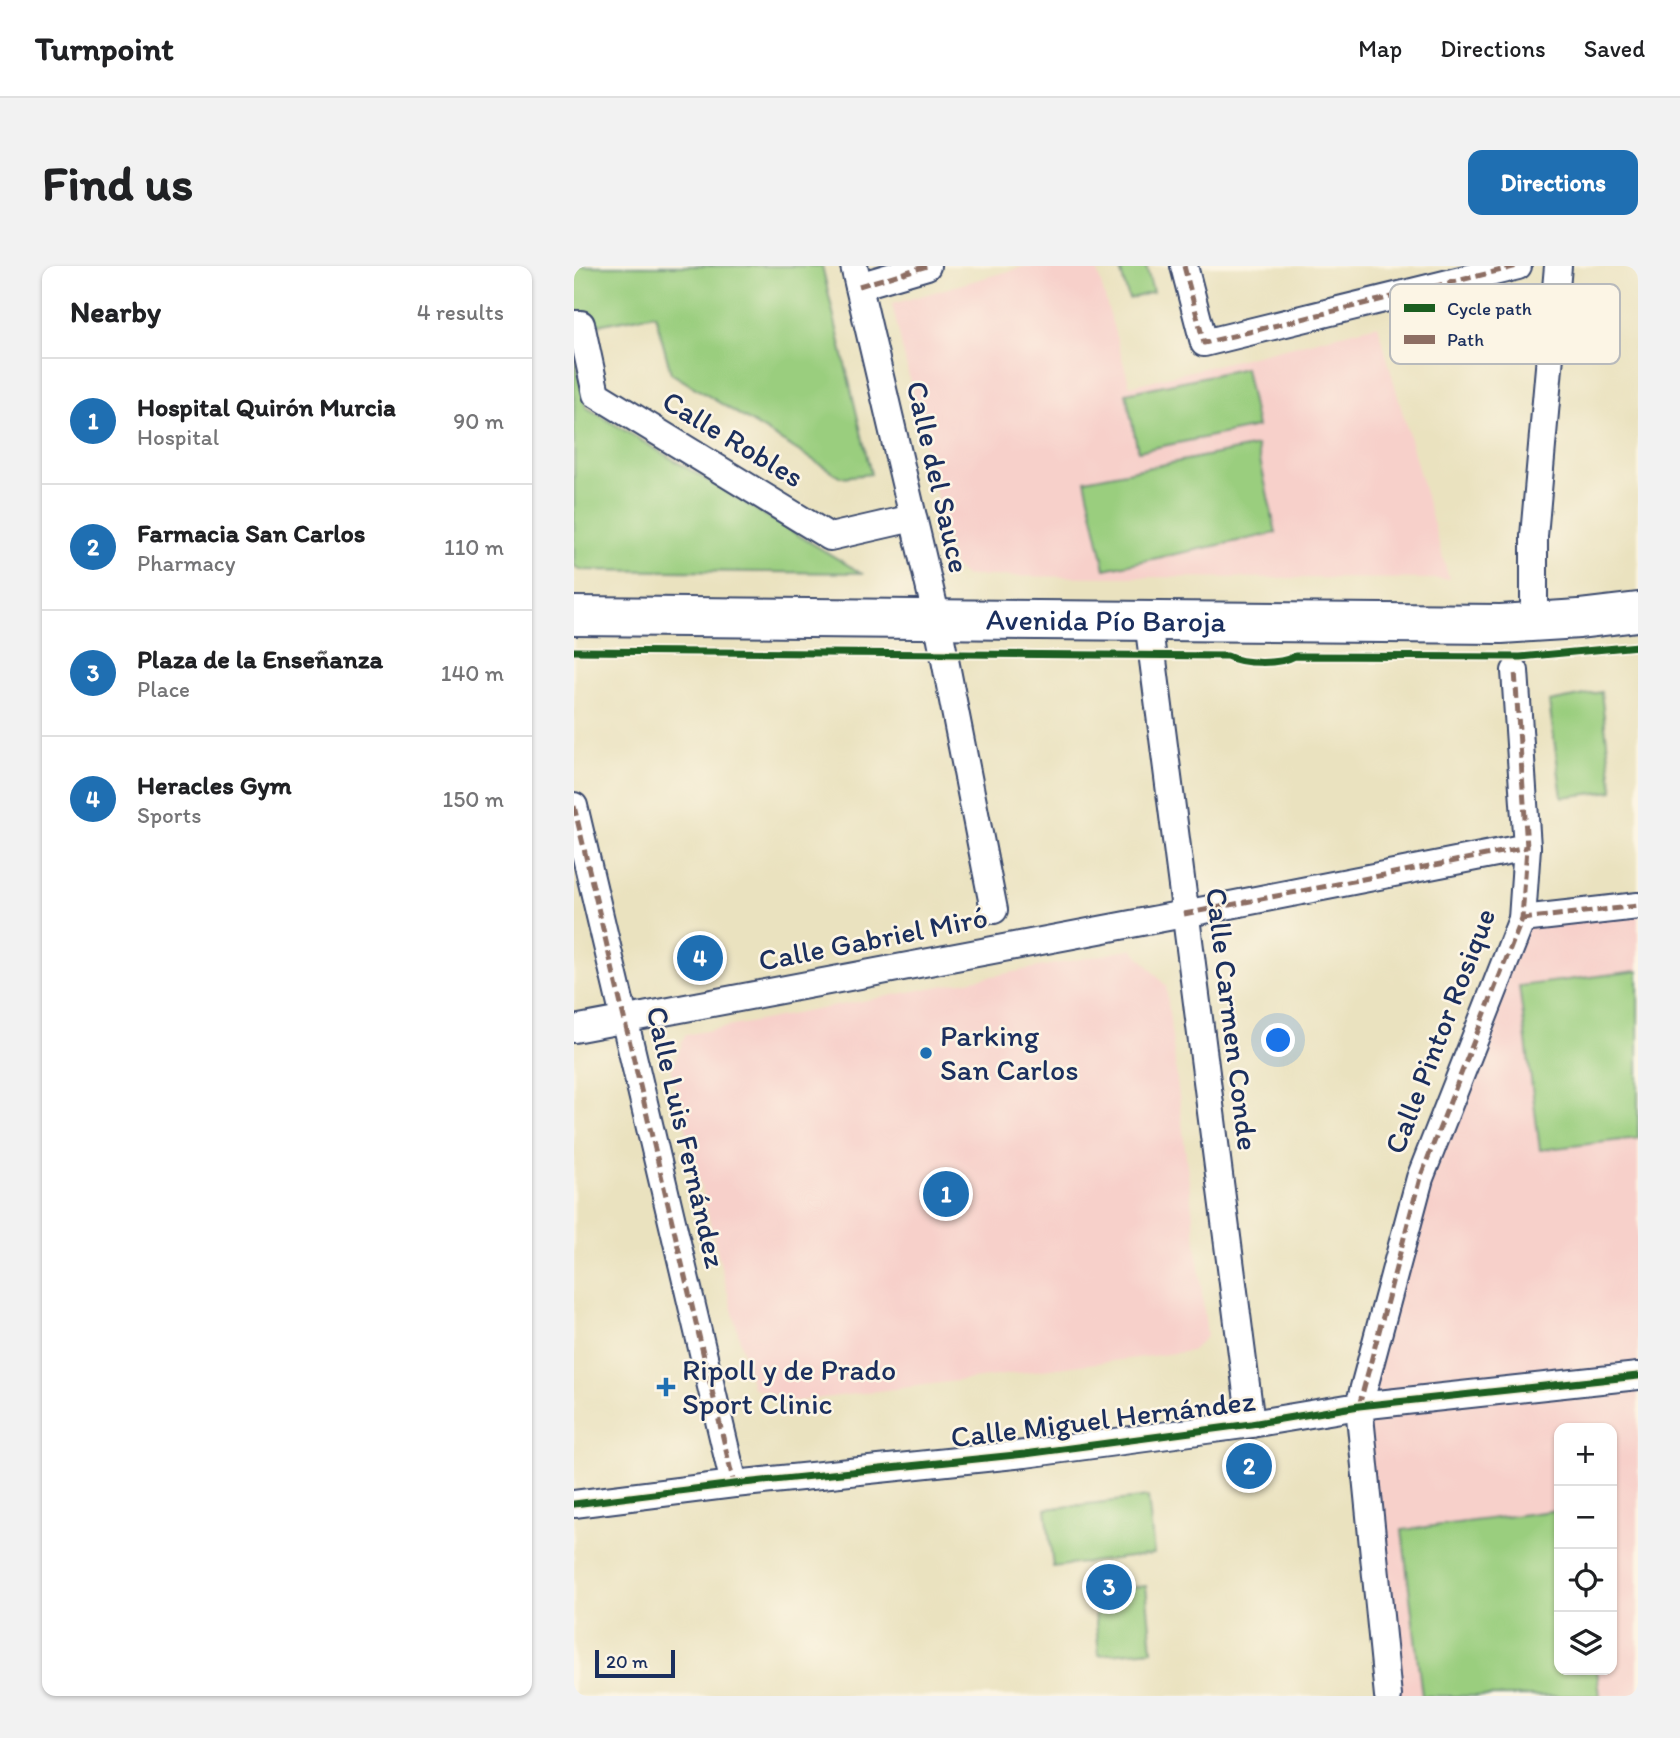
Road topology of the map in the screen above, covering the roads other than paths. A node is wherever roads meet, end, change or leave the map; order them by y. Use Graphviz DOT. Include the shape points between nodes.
graph roads {
  1 [pos="927,266"];
  2 [pos="1184,266"];
  3 [pos="1518,266"];
  4 [pos="1558,266"];
  5 [pos="857,276"];
  6 [pos="1445,284"];
  7 [pos="1556,284"];
  8 [pos="1390,297"];
  9 [pos="574,324"];
  10 [pos="1549,364"];
  11 [pos="913,518"];
  12 [pos="1638,612"];
  13 [pos="574,616"];
  14 [pos="937,619"];
  15 [pos="1148,621"];
  16 [pos="1534,622"];
  17 [pos="1516,671"];
  18 [pos="574,806"];
  19 [pos="1527,847"];
  20 [pos="1638,906"];
  21 [pos="994,910"];
  22 [pos="1184,914"];
  23 [pos="1522,919"];
  24 [pos="625,1019"];
  25 [pos="574,1029"];
  26 [pos="1638,1376"];
  27 [pos="1359,1406"];
  28 [pos="1251,1424"];
  29 [pos="734,1484"];
  30 [pos="574,1504"];
  31 [pos="1388,1696"];
  1 -- 5 [label="street"];
  2 -- 8 [label="street" via="1204,343"];
  3 -- 6 [label="street"];
  4 -- 7 [label="street"];
  5 -- 11 [label="street, Calle del Sauce"];
  9 -- 11 [label="street, Calle Robles" via="581,324 596,394 830,537"];
  10 -- 16 [label="street" via="1534,536"];
  11 -- 14 [label="street, Calle del Sauce"];
  12 -- 16 [label="main road, Avenida Pío Baroja"];
  13 -- 14 [label="main road, Avenida Pío Baroja"];
  14 -- 15 [label="main road, Avenida Pío Baroja"];
  14 -- 21 [label="street, Calle del Sauce"];
  15 -- 16 [label="main road, Avenida Pío Baroja"];
  15 -- 22 [label="street, Calle Carmen Conde"];
  17 -- 19 [label="street, Calle Pintor Rosique"];
  18 -- 24 [label="street, Calle Luis Fernández"];
  19 -- 22 [label="street, Calle Gabriel Miró"];
  19 -- 23 [label="street, Calle Pintor Rosique"];
  20 -- 23 [label="street"];
  22 -- 24 [label="street, Calle Gabriel Miró"];
  22 -- 28 [label="street, Calle Carmen Conde"];
  23 -- 27 [label="street, Calle Pintor Rosique" via="1420,1178"];
  24 -- 25 [label="street, Calle Gabriel Miró"];
  24 -- 29 [label="street, Calle Luis Fernández"];
  26 -- 27 [label="street, Calle Miguel Hernández"];
  27 -- 28 [label="street, Calle Miguel Hernández"];
  27 -- 31 [label="street"];
  28 -- 29 [label="street, Calle Miguel Hernández" via="1026,1454"];
  29 -- 30 [label="street, Calle Miguel Hernández"];
}
